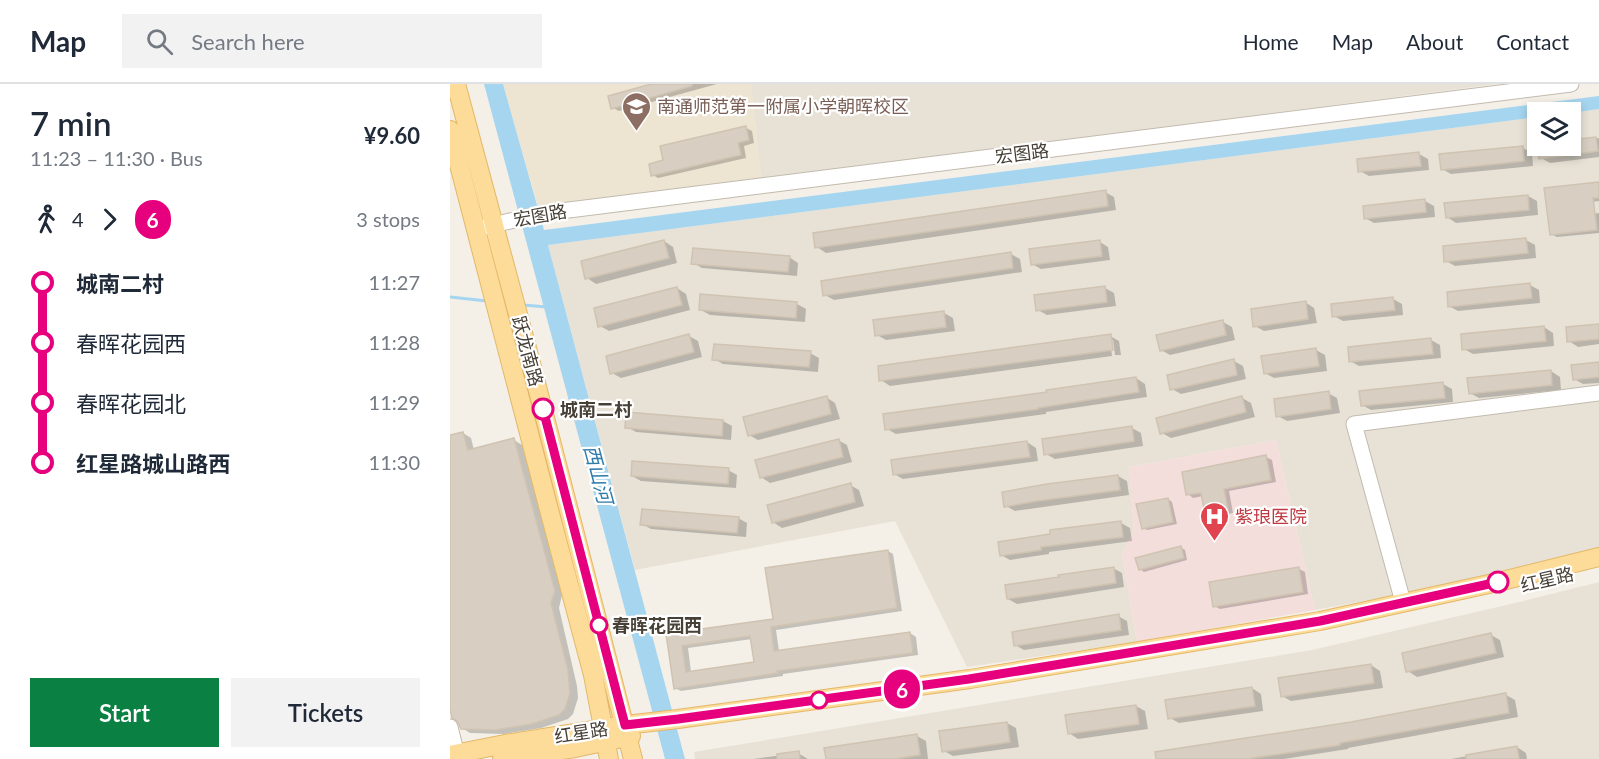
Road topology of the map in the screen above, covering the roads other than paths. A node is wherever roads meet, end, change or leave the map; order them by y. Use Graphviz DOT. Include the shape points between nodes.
graph roads {
  1 [pos="456,84"];
  2 [pos="1571,84"];
  3 [pos="450,130"];
  4 [pos="501,222"];
  5 [pos="475,229"];
  6 [pos="1599,393"];
  7 [pos="1599,557"];
  8 [pos="1599,567"];
  9 [pos="1403,602"];
  10 [pos="679,724"];
  11 [pos="450,727"];
  12 [pos="626,731"];
  13 [pos="606,744"];
  14 [pos="455,756"];
  15 [pos="502,759"];
  16 [pos="633,759"];
  1 -- 4 [label="main road, 跃龙南路"];
  2 -- 4 [label="street, 宏图路" via="545,213"];
  3 -- 5 [label="main road, 跃龙南路"];
  4 -- 5 [label="street, 宏图路"];
  4 -- 12 [label="main road, 跃龙南路" via="529,355"];
  5 -- 13 [label="main road, 跃龙南路" via="593,675"];
  6 -- 9 [label="street" via="1354,424"];
  7 -- 9 [label="main road, 红星路"];
  8 -- 10 [label="main road, 红星路" via="1319,631 897,699"];
  9 -- 10 [label="main road, 红星路" via="1320,621"];
  10 -- 12 [label="main road, 红星路"];
  11 -- 14 [label="street"];
  12 -- 13 [label="main road, 红星路"];
  12 -- 16 [label="main road, 跃龙南路"];
  13 -- 14 [label="main road, 红星路" via="505,744"];
  13 -- 15 [label="main road, 红星路"];
}
